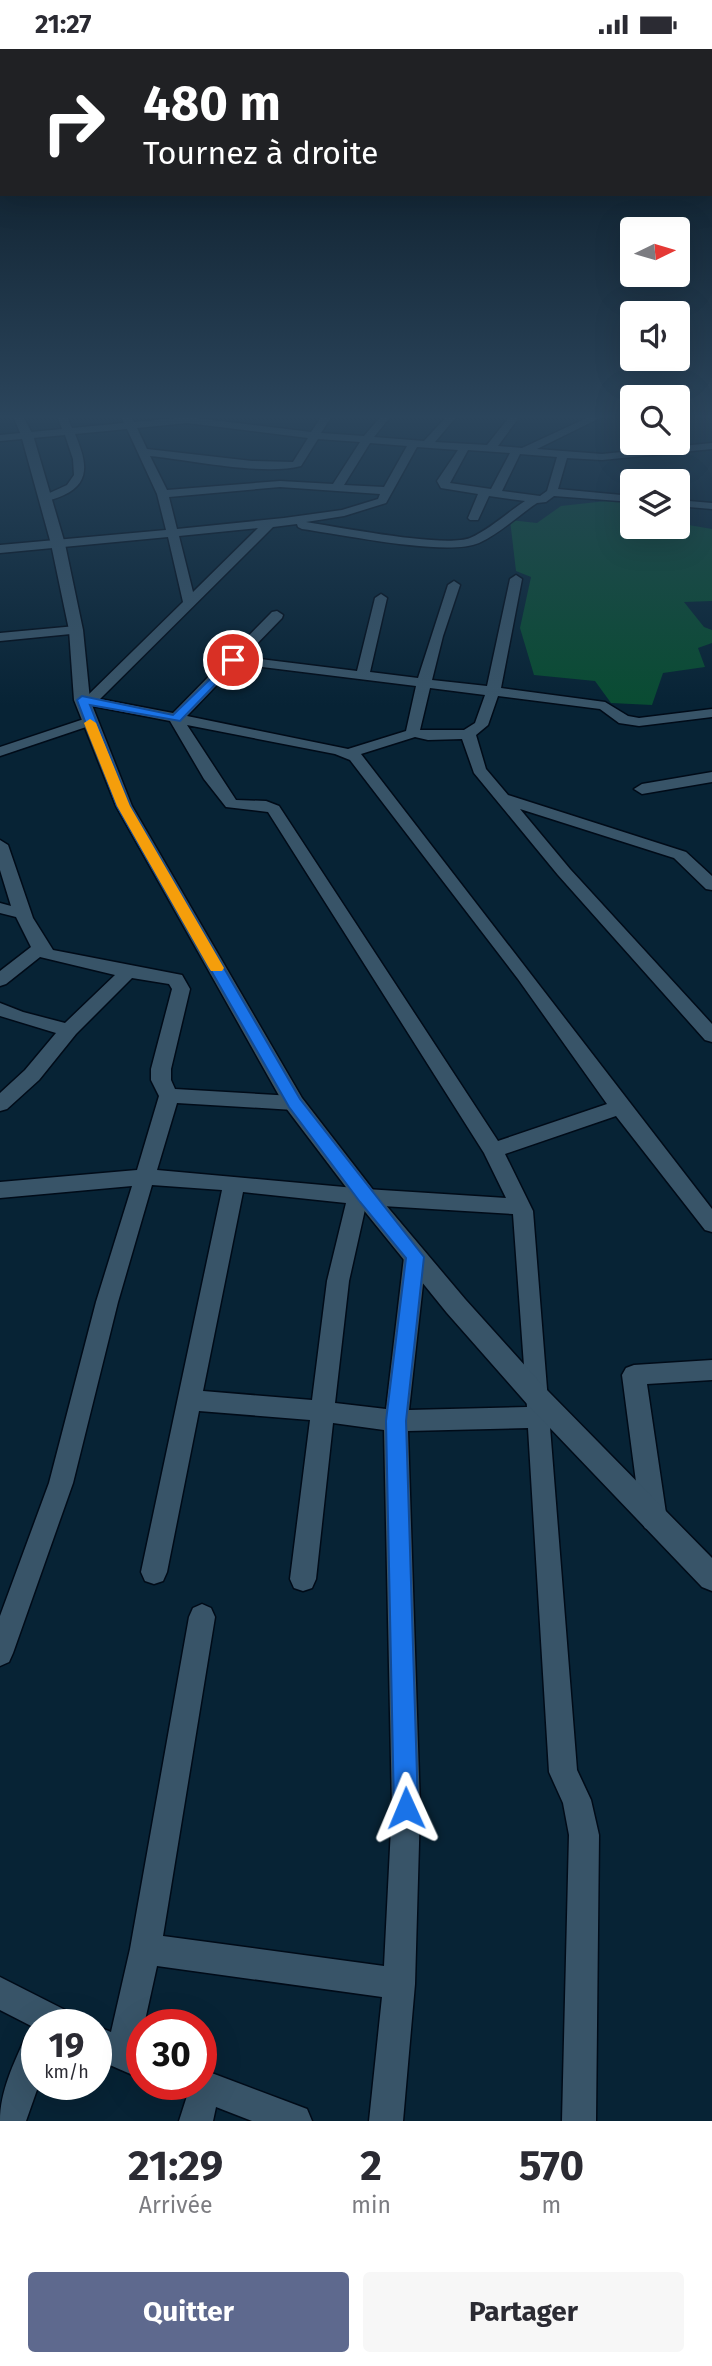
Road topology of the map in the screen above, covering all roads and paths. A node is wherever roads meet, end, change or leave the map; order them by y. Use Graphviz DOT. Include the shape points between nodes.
graph roads {
  1 [pos="51,513"];
  2 [pos="168,513"];
  3 [pos="334,513"];
  4 [pos="477,513"];
  5 [pos="515,513"];
  6 [pos="474,518"];
  7 [pos="277,523"];
  8 [pos="173,533"];
  9 [pos="58,544"];
  10 [pos="0,549"];
  11 [pos="516,579"];
  12 [pos="454,585"];
  13 [pos="381,598"];
  14 [pos="190,603"];
  15 [pos="277,615"];
  16 [pos="76,630"];
  17 [pos="0,637"];
  18 [pos="233,660"];
  19 [pos="363,675"];
  20 [pos="425,683"];
  21 [pos="493,691"];
  22 [pos="87,707"];
  23 [pos="712,713"];
  24 [pos="176,719"];
  25 [pos="414,733"];
  26 [pos="468,734"];
  27 [pos="0,752"];
  28 [pos="349,753"];
  29 [pos="712,777"];
  30 [pos="642,789"];
  31 [pos="505,799"];
  32 [pos="0,845"];
  33 [pos="712,885"];
  34 [pos="0,908"];
  35 [pos="23,914"];
  36 [pos="41,948"];
  37 [pos="128,972"];
  38 [pos="0,980"];
  39 [pos="0,1009"];
  40 [pos="69,1030"];
  41 [pos="712,1036"];
  42 [pos="169,1095"];
  43 [pos="294,1103"];
  44 [pos="0,1104"];
  45 [pos="620,1107"];
  46 [pos="493,1150"];
  47 [pos="143,1177"];
  48 [pos="234,1183"];
  49 [pos="0,1191"];
  50 [pos="362,1197"];
  51 [pos="521,1207"];
  52 [pos="712,1224"];
  53 [pos="415,1257"];
  54 [pos="712,1370"];
  55 [pos="188,1400"];
  56 [pos="537,1407"];
  57 [pos="321,1411"];
  58 [pos="396,1421"];
  59 [pos="654,1520"];
  60 [pos="707,1564"];
  61 [pos="154,1572"];
  62 [pos="303,1579"];
  63 [pos="202,1617"];
  64 [pos="0,1653"];
  65 [pos="145,1949"];
  66 [pos="399,1984"];
  67 [pos="0,1993"];
  68 [pos="22,2009"];
  69 [pos="120,2053"];
  70 [pos="21,2092"];
  71 [pos="217,2092"];
  72 [pos="200,2100"];
  73 [pos="9,2121"];
  74 [pos="196,2121"];
  75 [pos="295,2121"];
  76 [pos="386,2121"];
  77 [pos="579,2121"];
  1 -- 9 [label="street"];
  2 -- 8 [label="street"];
  3 -- 7 [label="street"];
  4 -- 6 [label="street"];
  5 -- 7 [label="street" via="475,540 458,544"];
  7 -- 8 [label="street"];
  7 -- 14 [label="street"];
  8 -- 9 [label="street"];
  8 -- 14 [label="street"];
  9 -- 10 [label="street"];
  9 -- 16 [label="street"];
  11 -- 21 [label="street"];
  12 -- 20 [label="street"];
  13 -- 19 [label="street"];
  14 -- 22 [label="street"];
  15 -- 18 [label="street"];
  16 -- 17 [label="street"];
  16 -- 22 [label="street"];
  18 -- 19 [label="street"];
  18 -- 24 [label="street"];
  19 -- 20 [label="street"];
  20 -- 21 [label="street"];
  20 -- 25 [label="street"];
  21 -- 23 [label="street" via="590,702 624,720 639,722"];
  21 -- 26 [label="street" via="481,725"];
  22 -- 24 [label="street"];
  22 -- 27 [label="street"];
  22 -- 43 [label="street" via="124,806"];
  24 -- 28 [label="street"];
  24 -- 46 [label="street" via="231,804 274,809"];
  25 -- 26 [label="street"];
  25 -- 28 [label="street"];
  26 -- 31 [label="street" via="479,770"];
  28 -- 45 [label="street" via="524,975"];
  29 -- 30 [label="street"];
  31 -- 33 [label="street" via="680,855"];
  31 -- 41 [label="street" via="564,872"];
  32 -- 35 [label="street"];
  34 -- 35 [label="street"];
  35 -- 36 [label="street"];
  36 -- 37 [label="street" via="52,956"];
  36 -- 38 [label="street"];
  37 -- 40 [label="street"];
  37 -- 42 [label="street" via="180,983 161,1069"];
  39 -- 40 [label="street"];
  40 -- 44 [label="street" via="32,1075"];
  42 -- 43 [label="street"];
  42 -- 47 [label="street"];
  43 -- 50 [label="street"];
  45 -- 46 [label="street"];
  45 -- 52 [label="street"];
  46 -- 51 [label="street"];
  47 -- 48 [label="street"];
  47 -- 49 [label="street"];
  47 -- 64 [label="street" via="61,1483"];
  48 -- 50 [label="street"];
  48 -- 55 [label="street"];
  50 -- 51 [label="street"];
  50 -- 53 [label="street"];
  50 -- 57 [label="street" via="338,1281"];
  51 -- 56 [label="street"];
  53 -- 56 [label="street"];
  53 -- 58 [label="street"];
  54 -- 59 [label="street" via="634,1375"];
  55 -- 57 [label="street"];
  55 -- 61 [label="street"];
  56 -- 58 [label="street"];
  56 -- 59 [label="street"];
  56 -- 77 [label="street" via="563,1772 577,1800 584,1835"];
  57 -- 58 [label="street"];
  57 -- 62 [label="street"];
  58 -- 66 [label="street" via="406,1808"];
  59 -- 60 [label="street"];
  63 -- 65 [label="street"];
  65 -- 66 [label="street"];
  65 -- 69 [label="street"];
  66 -- 76 [label="street"];
  67 -- 68 [label="street"];
  70 -- 73 [label="street"];
  71 -- 75 [label="street"];
  72 -- 74 [label="street"];
}
